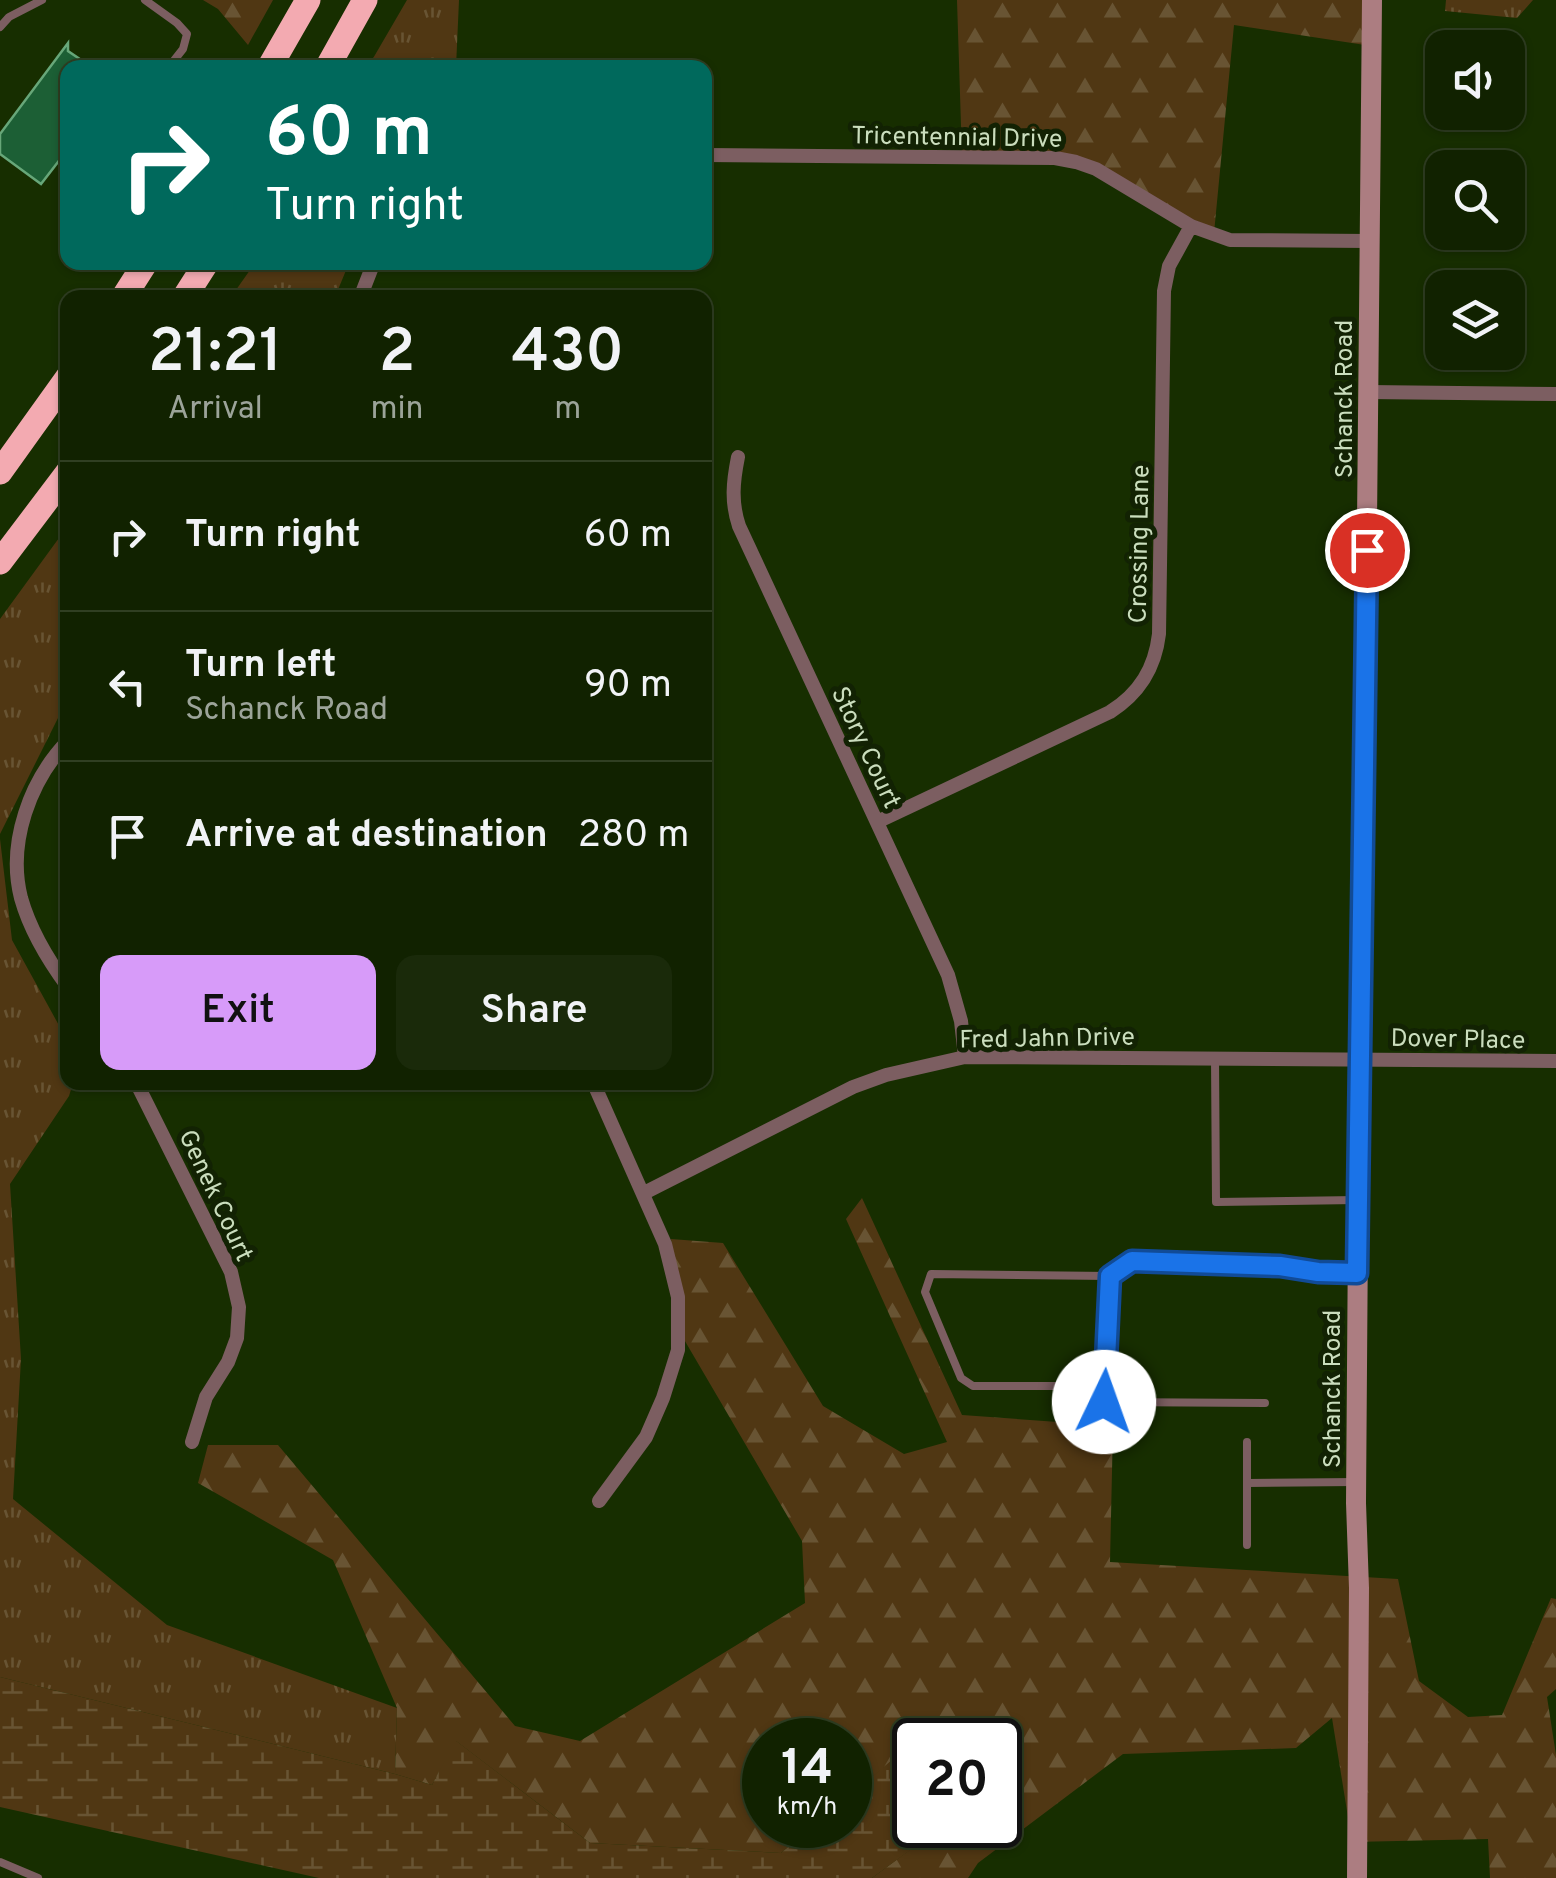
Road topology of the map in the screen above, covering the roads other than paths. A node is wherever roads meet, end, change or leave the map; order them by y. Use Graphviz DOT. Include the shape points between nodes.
graph roads {
  1 [pos="42,0"];
  2 [pos="145,0"];
  3 [pos="308,0"];
  4 [pos="365,0"];
  5 [pos="1372,0"];
  6 [pos="0,27"];
  7 [pos="174,60"];
  8 [pos="274,60"];
  9 [pos="331,60"];
  10 [pos="712,155"];
  11 [pos="1191,226"];
  12 [pos="1369,240"];
  13 [pos="60,388"];
  14 [pos="1368,392"];
  15 [pos="1556,394"];
  16 [pos="738,457"];
  17 [pos="0,472"];
  18 [pos="60,483"];
  19 [pos="0,562"];
  20 [pos="60,750"];
  21 [pos="877,822"];
  22 [pos="60,974"];
  23 [pos="965,1057"];
  24 [pos="1214,1058"];
  25 [pos="1360,1059"];
  26 [pos="1556,1061"];
  27 [pos="140,1090"];
  28 [pos="596,1090"];
  29 [pos="644,1193"];
  30 [pos="1358,1200"];
  31 [pos="1357,1273"];
  32 [pos="1110,1276"];
  33 [pos="1104,1386"];
  34 [pos="1265,1404"];
  35 [pos="192,1442"];
  36 [pos="1247,1442"];
  37 [pos="1356,1482"];
  38 [pos="1247,1483"];
  39 [pos="599,1501"];
  40 [pos="1247,1545"];
  41 [pos="0,1862"];
  42 [pos="38,1878"];
  43 [pos="1357,1878"];
  1 -- 6 [label="lane"];
  2 -- 7 [label="lane" via="187,34"];
  3 -- 8 [label="highway"];
  4 -- 9 [label="highway"];
  5 -- 12 [label="street, Schanck Road"];
  10 -- 11 [label="street, Tricentennial Drive" via="1056,158 1096,169"];
  11 -- 12 [label="street, Tricentennial Drive" via="1230,240"];
  11 -- 21 [label="street, Crossing Lane" via="1164,291 1159,634 1150,672 1110,712"];
  12 -- 14 [label="street, Schanck Road"];
  13 -- 17 [label="highway"];
  14 -- 15 [label="street"];
  14 -- 25 [label="street, Schanck Road"];
  16 -- 21 [label="street, Story Court" via="732,483 740,526"];
  18 -- 19 [label="highway"];
  20 -- 22 [label="street" via="35,786 18,870 33,931"];
  21 -- 23 [label="street, Story Court" via="948,975"];
  23 -- 24 [label="street, Fred Jahn Drive"];
  23 -- 29 [label="street, Fred Jahn Drive" via="853,1086"];
  24 -- 25 [label="street, Fred Jahn Drive"];
  24 -- 30 [label="lane" via="1216,1202"];
  25 -- 26 [label="street, Dover Place"];
  25 -- 30 [label="street, Schanck Road"];
  27 -- 35 [label="street, Genek Court" via="231,1272 239,1307 237,1338 206,1397"];
  28 -- 29 [label="street"];
  29 -- 39 [label="street" via="666,1244 678,1297 678,1350 646,1438"];
  30 -- 31 [label="street, Schanck Road"];
  31 -- 32 [label="lane" via="1132,1261"];
  31 -- 37 [label="street, Schanck Road"];
  32 -- 33 [label="lane"];
  32 -- 33 [label="lane" via="930,1274 925,1292 960,1378 974,1386"];
  33 -- 34 [label="lane" via="1104,1402"];
  36 -- 38 [label="lane"];
  37 -- 38 [label="lane"];
  37 -- 43 [label="street, Schanck Road"];
  38 -- 40 [label="lane"];
  41 -- 42 [label="lane"];
}
